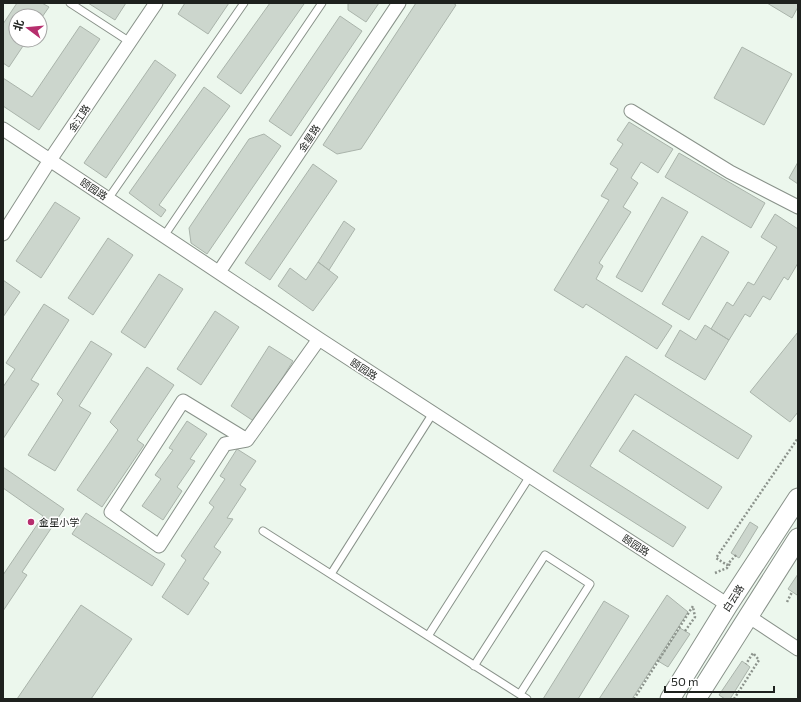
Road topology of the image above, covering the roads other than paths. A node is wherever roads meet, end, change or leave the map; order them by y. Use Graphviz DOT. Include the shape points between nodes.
graph roads {
  1 [pos="70,3"];
  2 [pos="156,3"];
  3 [pos="244,3"];
  4 [pos="322,3"];
  5 [pos="399,3"];
  6 [pos="130,42"];
  7 [pos="631,111"];
  8 [pos="3,129"];
  9 [pos="50,160"];
  10 [pos="108,199"];
  11 [pos="798,207"];
  12 [pos="3,234"];
  13 [pos="164,236"];
  14 [pos="219,272"];
  15 [pos="319,339"];
  16 [pos="433,413"];
  17 [pos="247,440"];
  18 [pos="530,476"];
  19 [pos="798,498"];
  20 [pos="263,531"];
  21 [pos="798,538"];
  22 [pos="331,574"];
  23 [pos="728,605"];
  24 [pos="748,616"];
  25 [pos="428,636"];
  26 [pos="798,649"];
  27 [pos="474,666"];
  28 [pos="520,694"];
  29 [pos="527,699"];
  30 [pos="670,699"];
  31 [pos="696,699"];
  1 -- 6 [label="lane"];
  2 -- 6 [label="street, 金江路"];
  3 -- 10 [label="lane"];
  4 -- 13 [label="lane"];
  5 -- 14 [label="street, 金星路"];
  6 -- 9 [label="street, 金江路"];
  7 -- 11 [label="street" via="730,172"];
  8 -- 9 [label="street, 颐园路"];
  9 -- 10 [label="street, 颐园路"];
  9 -- 12 [label="street, 金江路"];
  10 -- 13 [label="street, 颐园路"];
  13 -- 14 [label="street, 颐园路"];
  14 -- 15 [label="street, 颐园路"];
  15 -- 16 [label="street, 颐园路"];
  15 -- 17 [label="street"];
  16 -- 18 [label="street, 颐园路"];
  16 -- 22 [label="lane"];
  17 -- 17 [label="street" via="183,401 111,512 159,546 225,444"];
  18 -- 23 [label="street, 颐园路"];
  18 -- 25 [label="lane"];
  19 -- 23 [label="main road, 白云路"];
  20 -- 22 [label="lane"];
  21 -- 24 [label="main road"];
  22 -- 25 [label="lane"];
  23 -- 30 [label="main road, 白云路"];
  24 -- 26 [label="street"];
  24 -- 31 [label="main road"];
  25 -- 27 [label="lane"];
  27 -- 28 [label="lane"];
  27 -- 28 [label="lane" via="545,555 590,584"];
  28 -- 29 [label="lane"];
}
